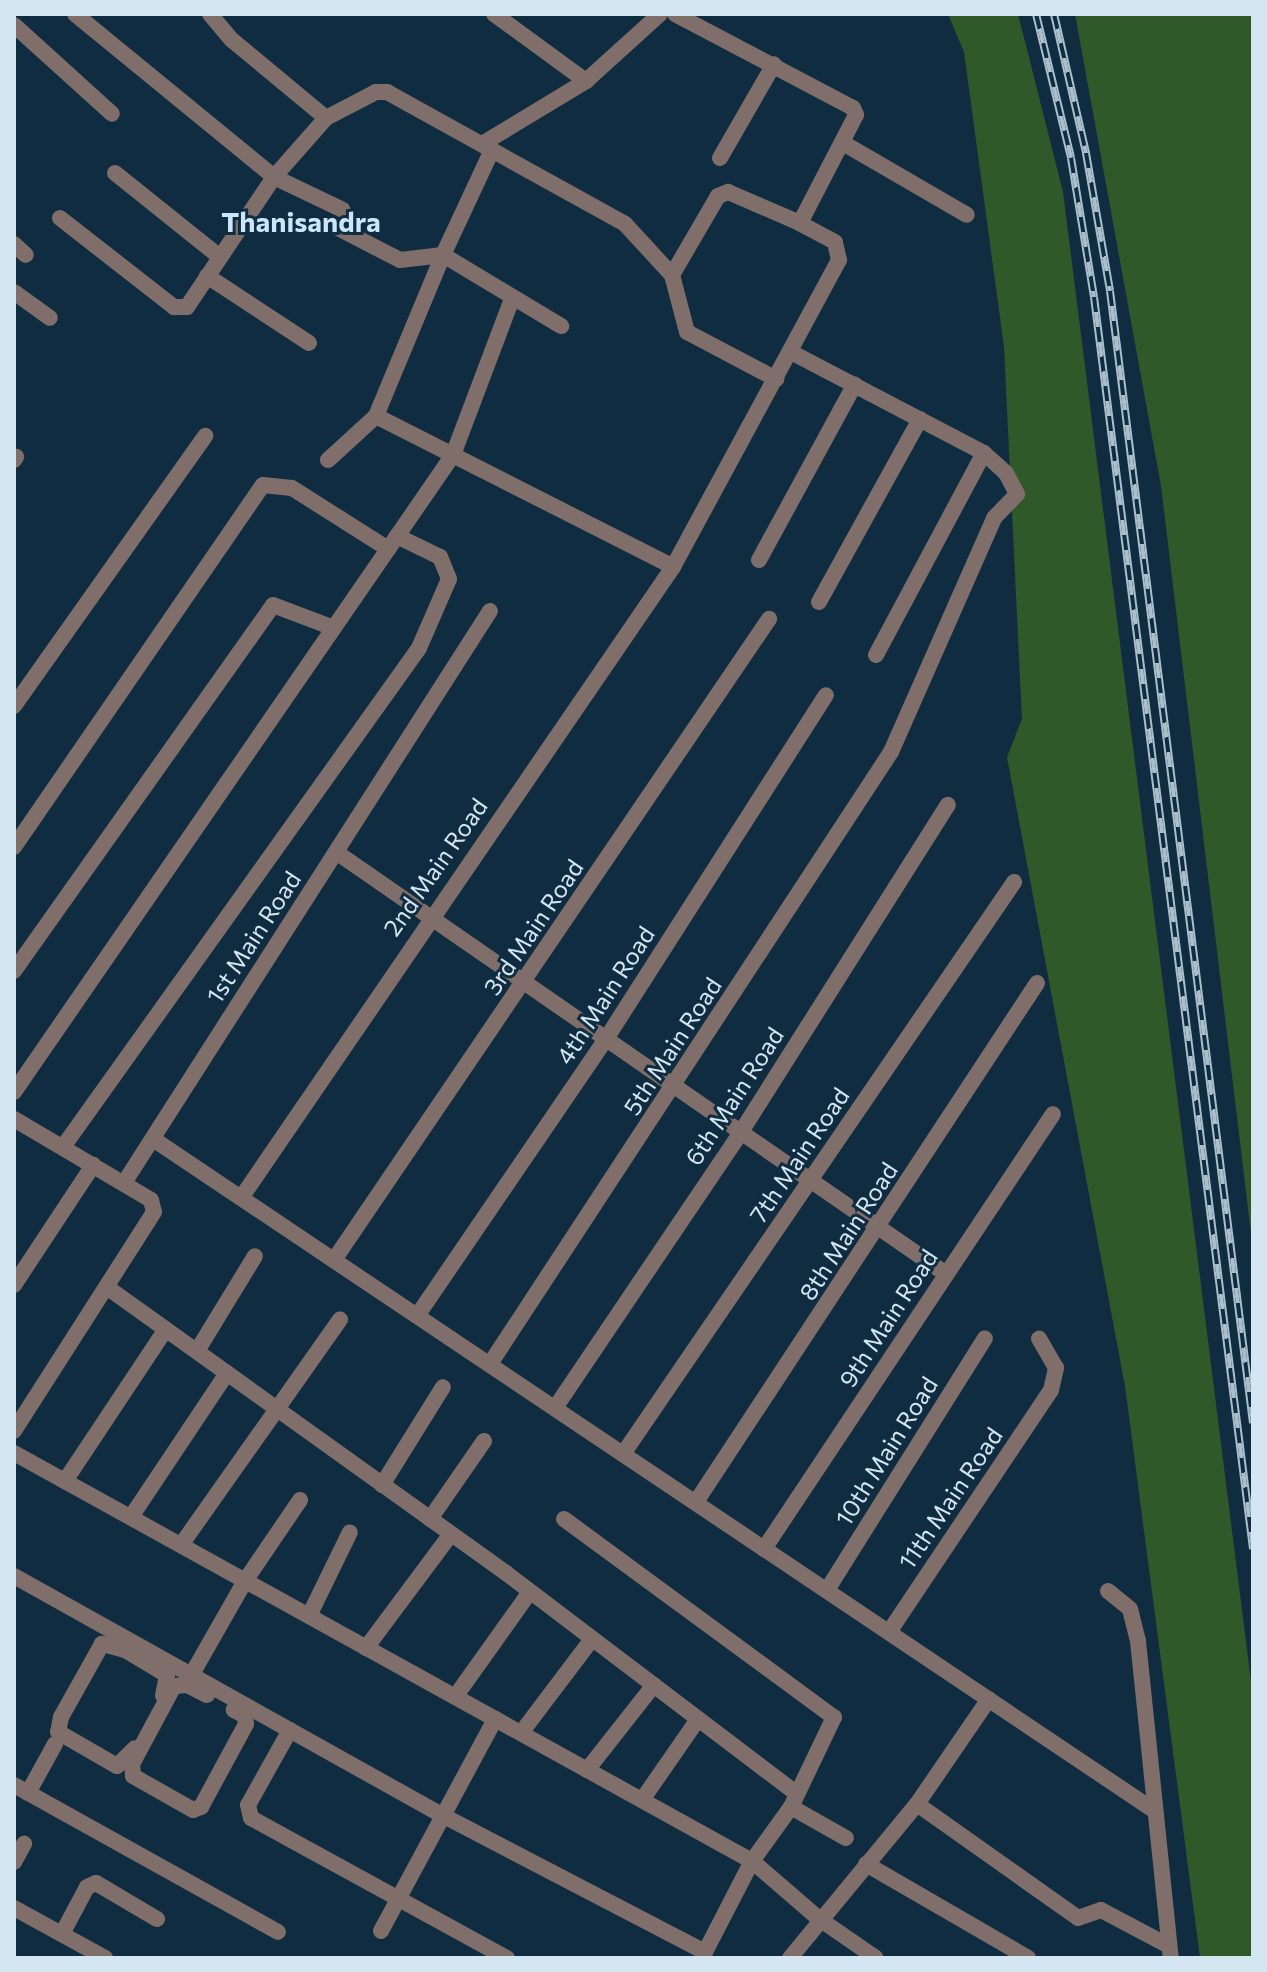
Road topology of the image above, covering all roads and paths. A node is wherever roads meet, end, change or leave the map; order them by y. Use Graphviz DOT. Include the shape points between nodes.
graph roads {
  1 [pos="75,14"];
  2 [pos="210,14"];
  3 [pos="494,14"];
  4 [pos="660,14"];
  5 [pos="675,14"];
  6 [pos="14,25"];
  7 [pos="774,64"];
  8 [pos="586,81"];
  9 [pos="112,114"];
  10 [pos="326,118"];
  11 [pos="843,143"];
  12 [pos="487,147"];
  13 [pos="720,158"];
  14 [pos="115,173"];
  15 [pos="274,177"];
  16 [pos="343,210"];
  17 [pos="967,215"];
  18 [pos="60,218"];
  19 [pos="800,223"];
  20 [pos="334,226"];
  21 [pos="443,255"];
  22 [pos="220,257"];
  23 [pos="672,275"];
  24 [pos="207,276"];
  25 [pos="14,292"];
  26 [pos="512,299"];
  27 [pos="50,318"];
  28 [pos="561,326"];
  29 [pos="309,343"];
  30 [pos="791,352"];
  31 [pos="776,379"];
  32 [pos="855,384"];
  33 [pos="376,416"];
  34 [pos="920,419"];
  35 [pos="205,436"];
  36 [pos="984,453"];
  37 [pos="453,455"];
  38 [pos="328,460"];
  39 [pos="392,543"];
  40 [pos="759,560"];
  41 [pos="673,567"];
  42 [pos="819,602"];
  43 [pos="490,611"];
  44 [pos="769,619"];
  45 [pos="334,628"];
  46 [pos="876,655"];
  47 [pos="826,695"];
  48 [pos="14,706"];
  49 [pos="948,805"];
  50 [pos="14,847"];
  51 [pos="336,852"];
  52 [pos="1014,882"];
  53 [pos="430,917"];
  54 [pos="14,971"];
  55 [pos="525,983"];
  56 [pos="1037,983"];
  57 [pos="606,1039"];
  58 [pos="675,1087"];
  59 [pos="14,1092"];
  60 [pos="1053,1114"];
  61 [pos="15,1120"];
  62 [pos="741,1132"];
  63 [pos="153,1139"];
  64 [pos="63,1147"];
  65 [pos="93,1165"];
  66 [pos="810,1180"];
  67 [pos="124,1183"];
  68 [pos="241,1198"];
  69 [pos="879,1228"];
  70 [pos="255,1256"];
  71 [pos="334,1260"];
  72 [pos="946,1274"];
  73 [pos="14,1285"];
  74 [pos="108,1288"];
  75 [pos="417,1316"];
  76 [pos="340,1320"];
  77 [pos="166,1329"];
  78 [pos="985,1338"];
  79 [pos="1039,1339"];
  80 [pos="197,1351"];
  81 [pos="490,1364"];
  82 [pos="227,1373"];
  83 [pos="443,1387"];
  84 [pos="555,1408"];
  85 [pos="279,1409"];
  86 [pos="14,1431"];
  87 [pos="484,1441"];
  88 [pos="14,1453"];
  89 [pos="623,1454"];
  90 [pos="65,1481"];
  91 [pos="382,1485"];
  92 [pos="300,1500"];
  93 [pos="696,1502"];
  94 [pos="131,1517"];
  95 [pos="430,1519"];
  96 [pos="564,1519"];
  97 [pos="350,1532"];
  98 [pos="451,1534"];
  99 [pos="181,1545"];
  100 [pos="764,1549"];
  101 [pos="14,1576"];
  102 [pos="245,1581"];
  103 [pos="827,1590"];
  104 [pos="1108,1591"];
  105 [pos="530,1592"];
  106 [pos="309,1616"];
  107 [pos="889,1632"];
  108 [pos="592,1639"];
  109 [pos="127,1646"];
  110 [pos="366,1648"];
  111 [pos="192,1674"];
  112 [pos="654,1685"];
  113 [pos="455,1697"];
  114 [pos="989,1699"];
  115 [pos="237,1706"];
  116 [pos="495,1719"];
  117 [pos="698,1719"];
  118 [pos="290,1730"];
  119 [pos="521,1733"];
  120 [pos="55,1744"];
  121 [pos="587,1770"];
  122 [pos="21,1789"];
  123 [pos="642,1800"];
  124 [pos="794,1801"];
  125 [pos="917,1804"];
  126 [pos="1152,1809"];
  127 [pos="440,1814"];
  128 [pos="846,1838"];
  129 [pos="24,1844"];
  130 [pos="752,1861"];
  131 [pos="14,1862"];
  132 [pos="866,1864"];
  133 [pos="398,1897"];
  134 [pos="14,1908"];
  135 [pos="818,1918"];
  136 [pos="157,1919"];
  137 [pos="381,1931"];
  138 [pos="278,1932"];
  139 [pos="62,1934"];
  140 [pos="1170,1952"];
  141 [pos="703,1955"];
  142 [pos="105,1958"];
  143 [pos="507,1958"];
  144 [pos="790,1958"];
  145 [pos="876,1958"];
  146 [pos="1028,1958"];
  1 -- 15 [label="street"];
  2 -- 10 [label="street" via="232,40"];
  3 -- 8 [label="street"];
  4 -- 8 [label="street"];
  5 -- 7 [label="street"];
  6 -- 9 [label="street"];
  7 -- 11 [label="street" via="848,101 856,115"];
  7 -- 13 [label="street"];
  8 -- 12 [label="street"];
  10 -- 12 [label="street" via="376,92 387,92"];
  10 -- 15 [label="street"];
  11 -- 17 [label="street"];
  11 -- 19 [label="street"];
  12 -- 21 [label="street"];
  12 -- 23 [label="street" via="625,224"];
  14 -- 22 [label="street"];
  15 -- 16 [label="street"];
  15 -- 22 [label="street"];
  18 -- 24 [label="street" via="174,307 187,307"];
  19 -- 23 [label="street" via="728,192 718,196"];
  19 -- 30 [label="street" via="835,242 839,260"];
  20 -- 21 [label="street" via="400,260"];
  21 -- 26 [label="street"];
  21 -- 33 [label="street"];
  22 -- 24 [label="street"];
  23 -- 31 [label="street" via="687,332"];
  24 -- 29 [label="street"];
  25 -- 27 [label="street"];
  26 -- 28 [label="street"];
  26 -- 37 [label="street"];
  30 -- 31 [label="street"];
  30 -- 32 [label="street"];
  31 -- 41 [label="street, 2nd Main Road"];
  32 -- 34 [label="street"];
  32 -- 40 [label="street"];
  33 -- 37 [label="street"];
  33 -- 38 [label="street"];
  34 -- 36 [label="street"];
  34 -- 42 [label="street"];
  35 -- 48 [label="street"];
  36 -- 46 [label="street"];
  36 -- 58 [label="street, 5th Main Road" via="1006,473 1017,494 994,518 891,752"];
  37 -- 39 [label="street"];
  37 -- 41 [label="street"];
  39 -- 45 [label="street"];
  39 -- 50 [label="street" via="292,488 263,485"];
  39 -- 64 [label="street" via="440,557 449,579 419,648"];
  41 -- 53 [label="street, 2nd Main Road"];
  43 -- 51 [label="street, 1st Main Road"];
  44 -- 55 [label="street, 3rd Main Road"];
  45 -- 54 [label="street" via="273,605"];
  45 -- 59 [label="street"];
  47 -- 57 [label="street, 4th Main Road"];
  49 -- 62 [label="street, 6th Main Road"];
  51 -- 53 [label="street"];
  51 -- 63 [label="street, 1st Main Road"];
  52 -- 66 [label="street, 7th Main Road"];
  53 -- 55 [label="street"];
  53 -- 68 [label="street, 2nd Main Road"];
  55 -- 57 [label="street"];
  55 -- 71 [label="street, 3rd Main Road"];
  56 -- 69 [label="street, 8th Main Road"];
  57 -- 58 [label="street"];
  57 -- 75 [label="street, 4th Main Road"];
  58 -- 62 [label="street"];
  58 -- 81 [label="street, 5th Main Road"];
  60 -- 72 [label="street, 9th Main Road"];
  61 -- 64 [label="street"];
  62 -- 66 [label="street"];
  62 -- 84 [label="street, 6th Main Road"];
  63 -- 67 [label="street, 1st Main Road"];
  63 -- 68 [label="street"];
  64 -- 65 [label="street"];
  65 -- 67 [label="street"];
  65 -- 73 [label="street"];
  66 -- 69 [label="street"];
  66 -- 89 [label="street, 7th Main Road"];
  67 -- 74 [label="street" via="151,1200 154,1212"];
  68 -- 71 [label="street"];
  69 -- 72 [label="street"];
  69 -- 93 [label="street, 8th Main Road"];
  70 -- 80 [label="street"];
  71 -- 75 [label="street"];
  72 -- 100 [label="street, 9th Main Road"];
  74 -- 77 [label="street"];
  74 -- 86 [label="street"];
  75 -- 81 [label="street"];
  76 -- 85 [label="street"];
  77 -- 80 [label="street"];
  77 -- 90 [label="street"];
  78 -- 103 [label="street, 10th Main Road"];
  79 -- 107 [label="street, 11th Main Road" via="1056,1368 1051,1390"];
  80 -- 82 [label="street"];
  81 -- 84 [label="street"];
  82 -- 85 [label="street"];
  82 -- 94 [label="street"];
  83 -- 91 [label="street"];
  84 -- 89 [label="street"];
  85 -- 91 [label="street"];
  85 -- 99 [label="street"];
  87 -- 95 [label="street"];
  88 -- 90 [label="street"];
  89 -- 93 [label="street"];
  90 -- 94 [label="street"];
  91 -- 95 [label="street"];
  92 -- 102 [label="street"];
  93 -- 100 [label="street"];
  94 -- 99 [label="street"];
  95 -- 98 [label="street"];
  96 -- 124 [label="street" via="834,1717"];
  97 -- 106 [label="street"];
  98 -- 105 [label="street"];
  98 -- 110 [label="street"];
  99 -- 102 [label="street"];
  100 -- 103 [label="street"];
  101 -- 109 [label="street"];
  102 -- 106 [label="street"];
  102 -- 111 [label="street"];
  103 -- 107 [label="street"];
  104 -- 126 [label="street" via="1130,1609 1138,1641"];
  105 -- 108 [label="street"];
  105 -- 113 [label="street"];
  106 -- 110 [label="street"];
  107 -- 114 [label="street"];
  108 -- 112 [label="street"];
  108 -- 119 [label="street"];
  109 -- 109 [label="street" via="167,1675 169,1686 129,1759 117,1766 58,1732 61,1717 102,1644"];
  109 -- 111 [label="street"];
  110 -- 113 [label="street"];
  111 -- 115 [label="street"];
  112 -- 117 [label="street"];
  112 -- 121 [label="street"];
  113 -- 116 [label="street"];
  114 -- 125 [label="street"];
  114 -- 126 [label="street"];
  115 -- 115 [label="street" via="246,1724 201,1807 193,1810 133,1776 132,1764 174,1686 187,1685"];
  115 -- 118 [label="street"];
  116 -- 119 [label="street"];
  116 -- 127 [label="street"];
  117 -- 123 [label="street"];
  117 -- 124 [label="street"];
  118 -- 127 [label="street"];
  118 -- 133 [label="street" via="248,1805 251,1818"];
  119 -- 121 [label="street"];
  120 -- 122 [label="street"];
  121 -- 123 [label="street"];
  122 -- 138 [label="street"];
  123 -- 130 [label="street"];
  124 -- 128 [label="street"];
  124 -- 130 [label="street"];
  125 -- 132 [label="street"];
  125 -- 140 [label="street" via="1078,1918 1101,1910"];
  126 -- 140 [label="street"];
  127 -- 133 [label="street"];
  127 -- 141 [label="street"];
  129 -- 131 [label="street"];
  130 -- 135 [label="street"];
  130 -- 141 [label="street"];
  132 -- 135 [label="street"];
  132 -- 146 [label="street"];
  133 -- 137 [label="street"];
  133 -- 143 [label="street"];
  134 -- 139 [label="street"];
  135 -- 144 [label="street"];
  135 -- 145 [label="street"];
  136 -- 139 [label="street" via="96,1883 87,1887"];
  139 -- 142 [label="street"];
}
